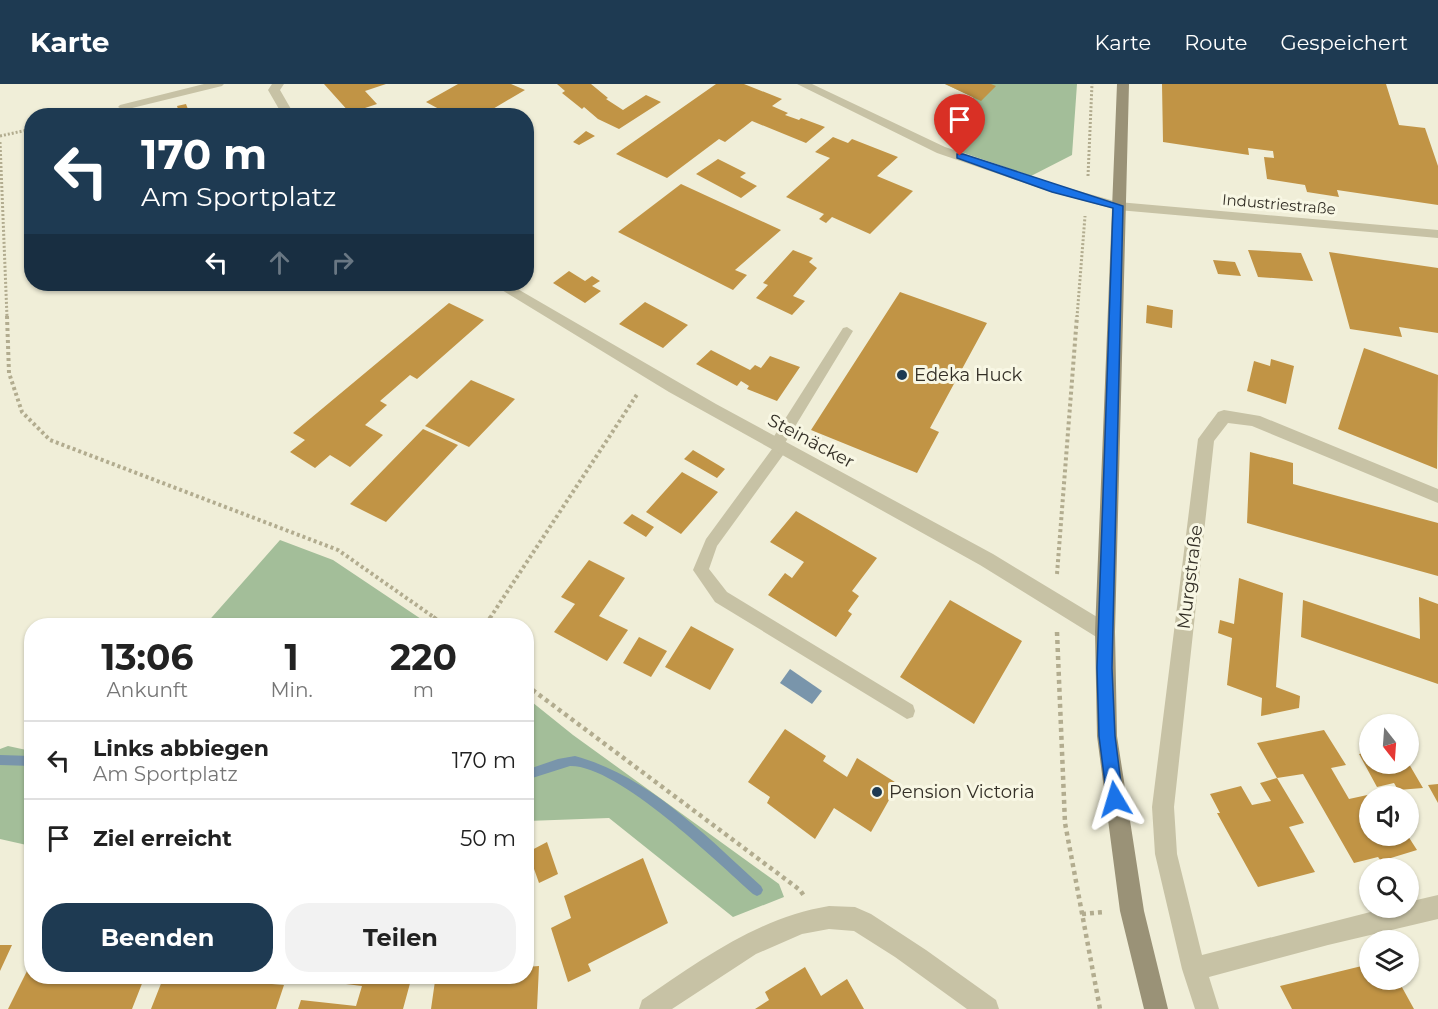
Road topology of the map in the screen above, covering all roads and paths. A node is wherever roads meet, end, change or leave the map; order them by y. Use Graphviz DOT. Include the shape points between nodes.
graph roads {
  1 [pos="218,84"];
  2 [pos="278,84"];
  3 [pos="802,84"];
  4 [pos="1092,84"];
  5 [pos="1123,84"];
  6 [pos="124,107"];
  7 [pos="284,108"];
  8 [pos="24,131"];
  9 [pos="0,136"];
  10 [pos="0,142"];
  11 [pos="1087,199"];
  12 [pos="1118,206"];
  13 [pos="1438,234"];
  14 [pos="511,291"];
  15 [pos="847,331"];
  16 [pos="650,375"];
  17 [pos="778,446"];
  18 [pos="1438,496"];
  19 [pos="1055,598"];
  20 [pos="435,618"];
  21 [pos="490,618"];
  22 [pos="1105,632"];
  23 [pos="534,691"];
  24 [pos="907,711"];
  25 [pos="1438,907"];
  26 [pos="819,919"];
  27 [pos="1194,969"];
  28 [pos="651,1009"];
  29 [pos="987,1009"];
  30 [pos="1100,1009"];
  31 [pos="1156,1009"];
  32 [pos="1208,1009"];
  1 -- 6 [label="street"];
  2 -- 7 [label="street" via="274,90"];
  3 -- 11 [label="street, Industriestraße" via="941,150"];
  4 -- 11 [label="path"];
  5 -- 12 [label="main road"];
  8 -- 9 [label="path"];
  10 -- 20 [label="path" via="9,373 22,412 50,440 338,550"];
  11 -- 12 [label="street, Industriestraße"];
  11 -- 19 [label="path"];
  12 -- 13 [label="street, Industriestraße"];
  12 -- 22 [label="main road"];
  14 -- 16 [label="street, Steinäcker"];
  15 -- 17 [label="lane"];
  16 -- 17 [label="street, Steinäcker"];
  16 -- 21 [label="path"];
  17 -- 19 [label="street, Steinäcker"];
  17 -- 24 [label="lane" via="711,543 701,570 721,597"];
  18 -- 27 [label="street, Murgstraße" via="1254,420 1224,416 1206,439 1163,807 1166,854"];
  19 -- 22 [label="street, Steinäcker"];
  19 -- 30 [label="path" via="1065,823"];
  22 -- 31 [label="main road" via="1107,736 1118,820 1132,910"];
  23 -- 26 [label="path" via="800,890"];
  25 -- 27 [label="street"];
  26 -- 28 [label="street" via="793,924 737,950"];
  26 -- 29 [label="street" via="856,919"];
  27 -- 32 [label="street, Murgstraße"];
}
